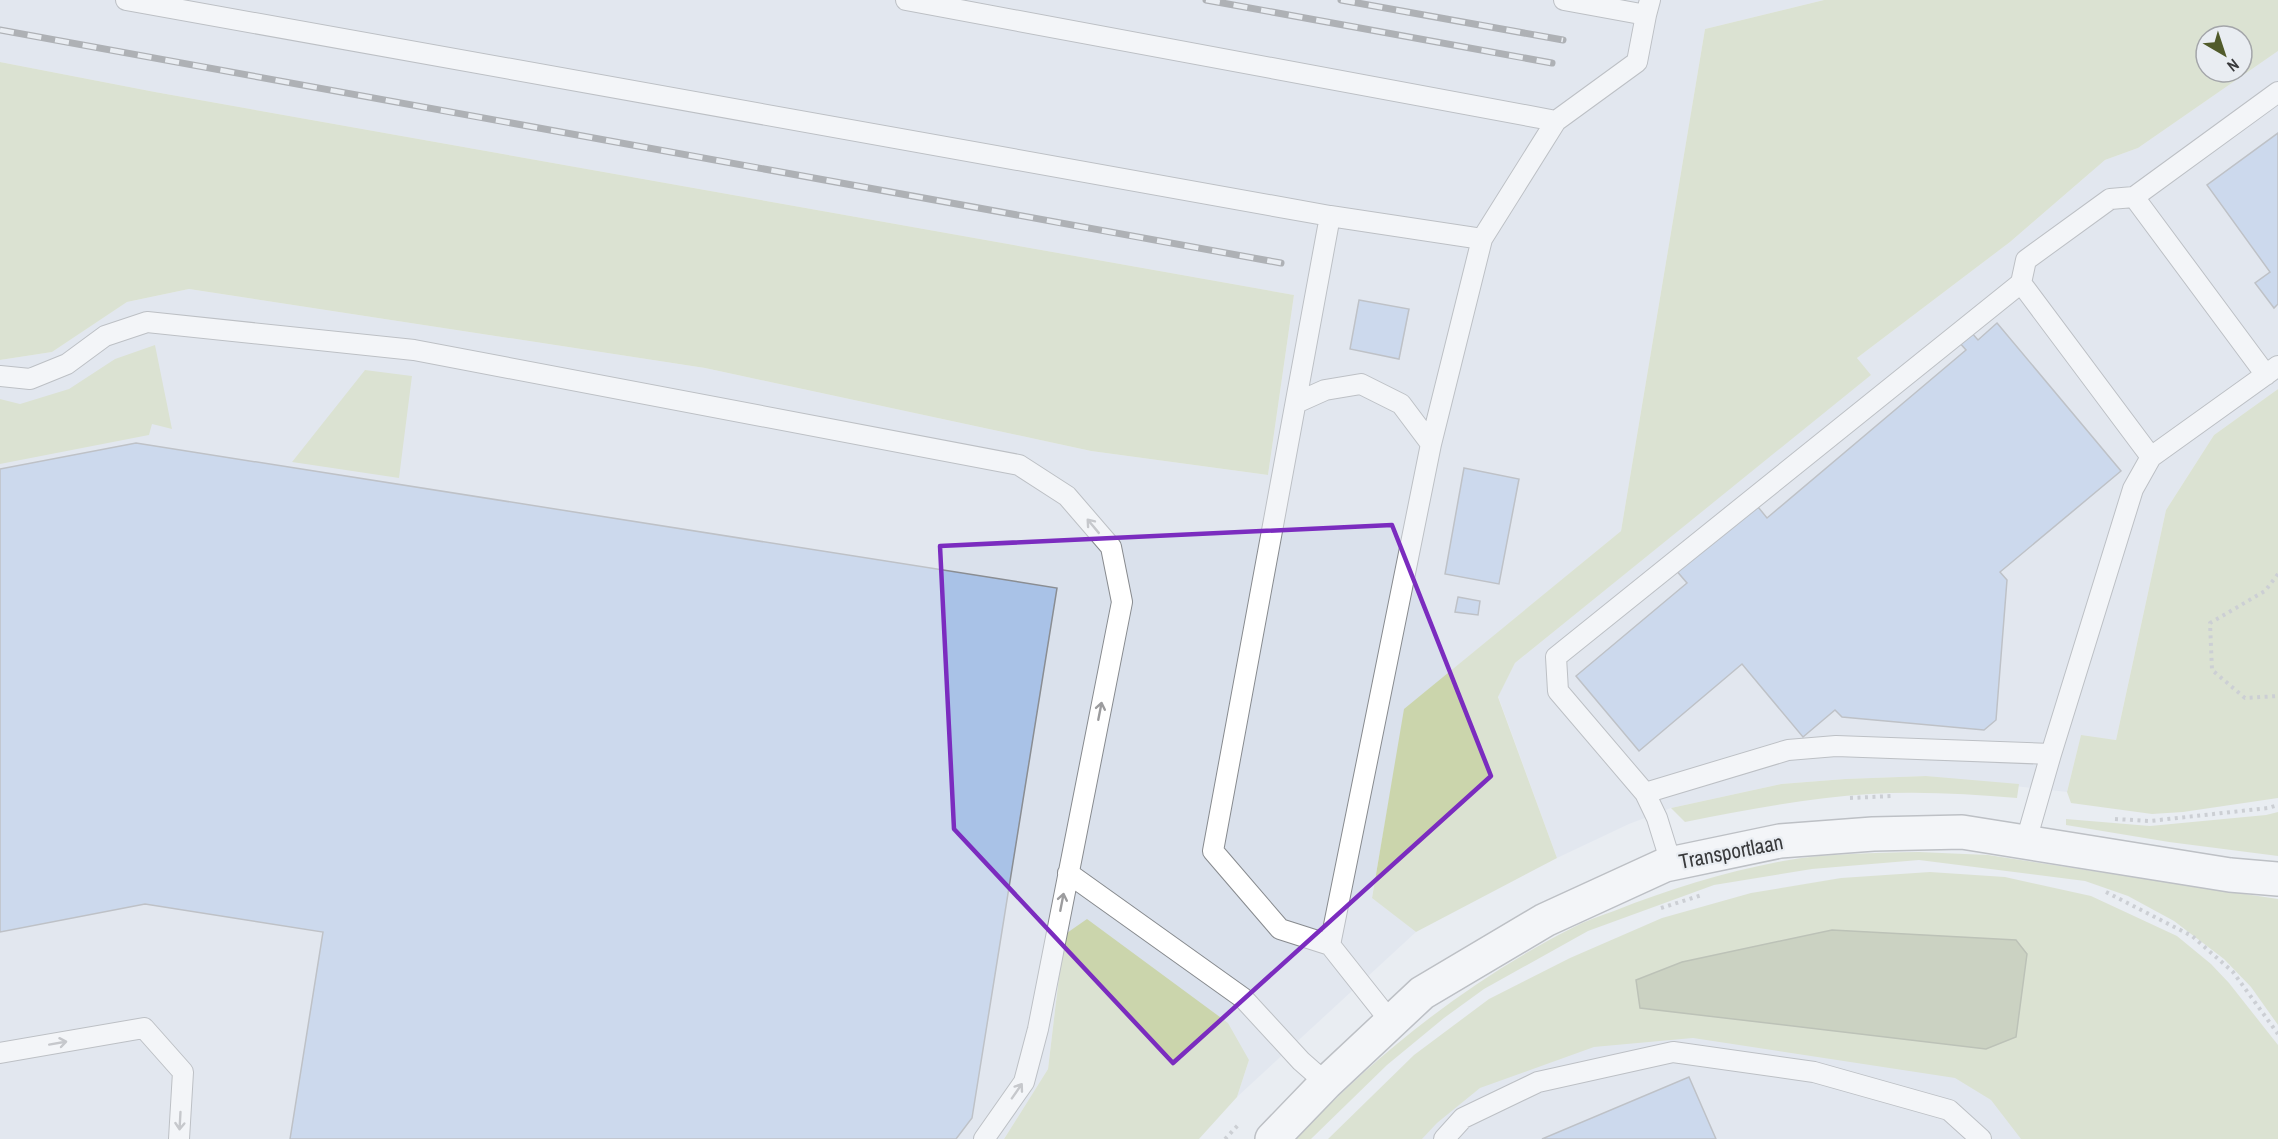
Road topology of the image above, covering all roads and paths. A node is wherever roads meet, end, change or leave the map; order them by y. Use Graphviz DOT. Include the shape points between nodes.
graph roads {
  1 [pos="126,0"];
  2 [pos="906,0"];
  3 [pos="1564,0"];
  4 [pos="1648,8"];
  5 [pos="2278,92"];
  6 [pos="1556,121"];
  7 [pos="2134,197"];
  8 [pos="1330,216"];
  9 [pos="1482,239"];
  10 [pos="2021,283"];
  11 [pos="2272,370"];
  12 [pos="0,376"];
  13 [pos="1296,403"];
  14 [pos="1431,444"];
  15 [pos="2151,457"];
  16 [pos="2278,574"];
  17 [pos="2278,696"];
  18 [pos="2051,754"];
  19 [pos="1645,793"];
  20 [pos="2026,842"];
  21 [pos="1671,864"];
  22 [pos="1068,873"];
  23 [pos="2278,879"];
  24 [pos="2099,888"];
  25 [pos="1709,894"];
  26 [pos="1654,910"];
  27 [pos="1330,945"];
  28 [pos="1391,1022"];
  29 [pos="2278,1034"];
  30 [pos="0,1053"];
  31 [pos="1326,1083"];
  32 [pos="179,1139"];
  33 [pos="984,1139"];
  34 [pos="1272,1139"];
  35 [pos="1444,1139"];
  36 [pos="1981,1139"];
  1 -- 8 [label="lane"];
  2 -- 6 [label="lane"];
  3 -- 4 [label="lane"];
  4 -- 6 [label="lane" via="1637,62"];
  5 -- 7 [label="lane"];
  6 -- 9 [label="lane"];
  7 -- 10 [label="lane" via="2110,199 2026,260"];
  7 -- 11 [label="lane"];
  8 -- 9 [label="lane"];
  8 -- 13 [label="lane"];
  9 -- 14 [label="lane"];
  10 -- 15 [label="lane"];
  10 -- 19 [label="lane" via="1556,657 1558,690"];
  11 -- 15 [label="lane"];
  22 -- 12 [label="lane, one-way" via="1122,602 1111,548 1067,496 1018,465 414,350 147,322 105,336 67,364 30,380"];
  13 -- 14 [label="lane" via="1325,390 1361,384 1401,404"];
  13 -- 27 [label="lane" via="1212,851 1280,929"];
  14 -- 27 [label="lane"];
  15 -- 18 [label="lane" via="2133,489"];
  16 -- 17 [label="path" via="2265,591 2210,623 2212,670 2245,698"];
  18 -- 19 [label="lane" via="1836,746 1788,750"];
  18 -- 20 [label="lane"];
  19 -- 21 [label="lane"];
  20 -- 21 [label="street, Transportlaan" via="1962,831 1873,834 1780,841"];
  20 -- 23 [label="street, Transportlaan" via="2230,875"];
  21 -- 28 [label="street, Transportlaan" via="1545,920 1422,993"];
  22 -- 31 [label="lane" via="1242,998"];
  33 -- 22 [label="lane, one-way" via="1024,1082"];
  24 -- 29 [label="path" via="2192,936 2233,972"];
  25 -- 26 [label="path"];
  27 -- 28 [label="lane"];
  28 -- 31 [label="street, Transportlaan"];
  30 -- 32 [label="lane, one-way" via="144,1028 183,1072"];
  31 -- 34 [label="street, Transportlaan"];
  35 -- 36 [label="lane" via="1463,1118 1538,1082 1673,1052 1814,1072 1949,1110"];
}
